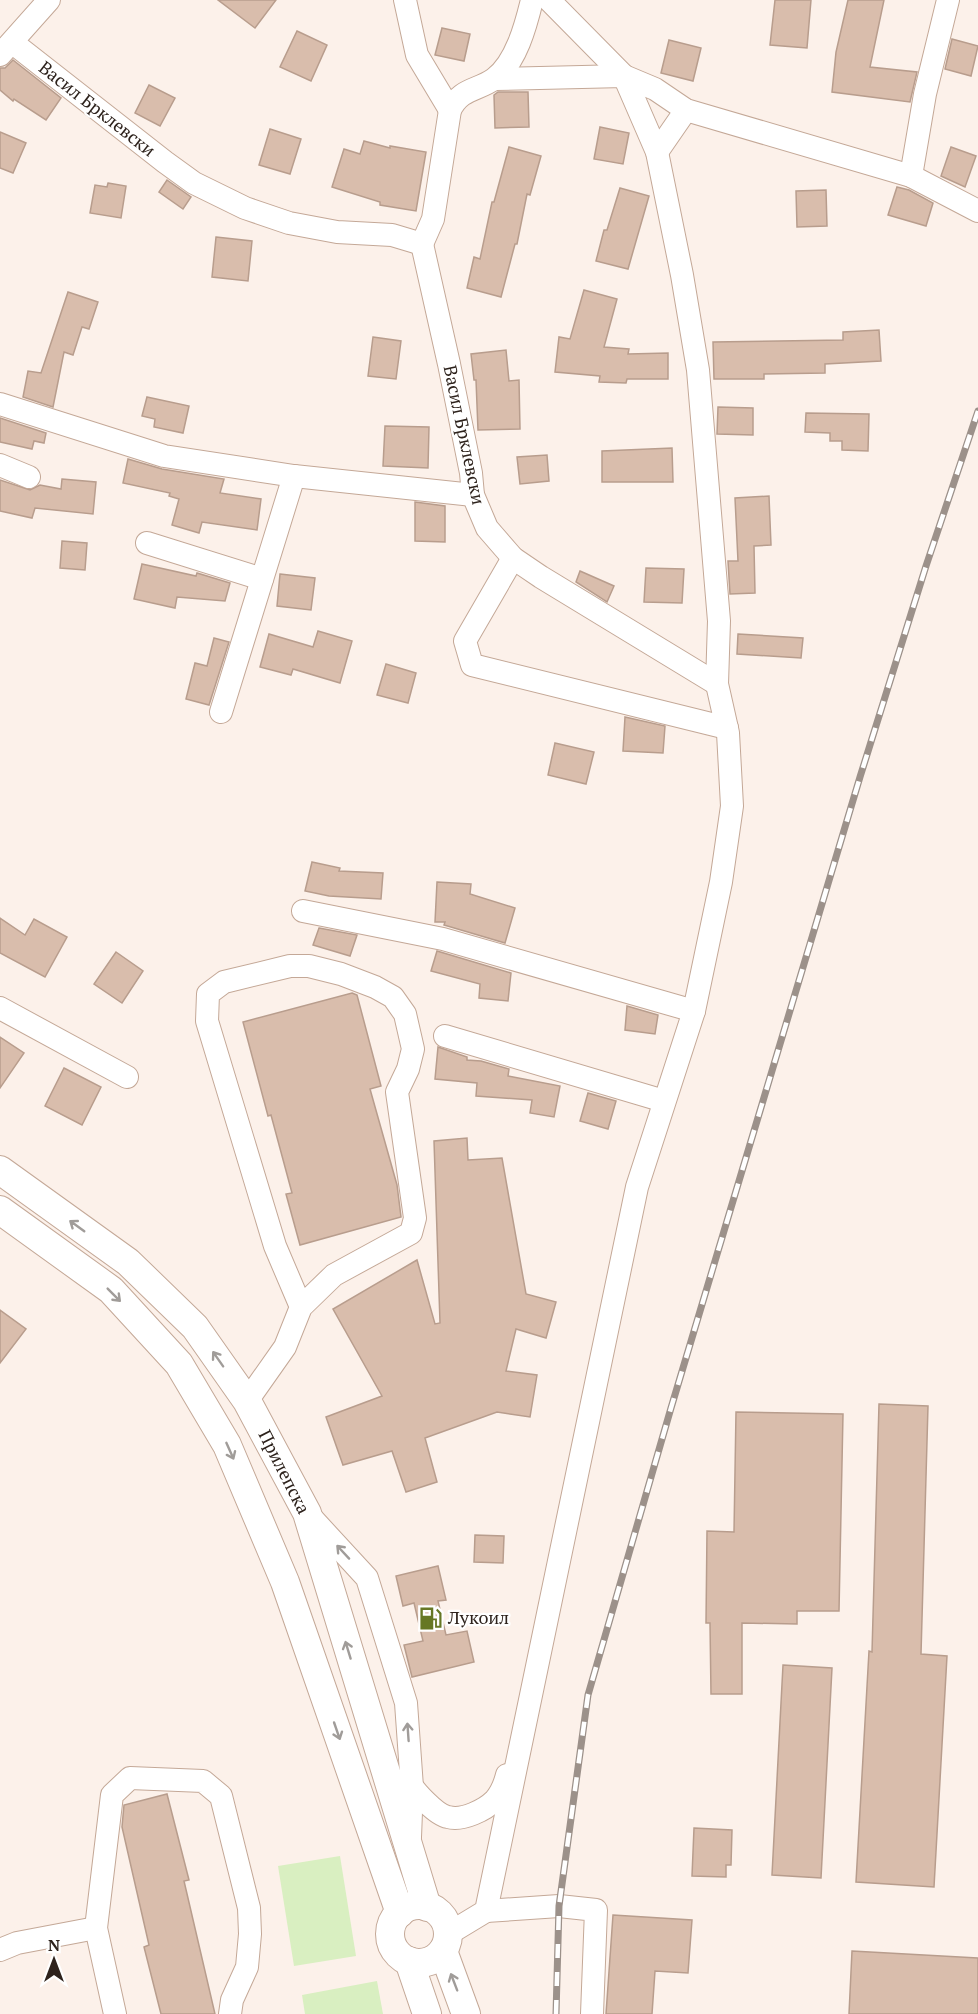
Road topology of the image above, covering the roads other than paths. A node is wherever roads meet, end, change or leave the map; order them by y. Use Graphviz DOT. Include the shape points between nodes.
graph roads {
  1 [pos="49,0"];
  2 [pos="405,0"];
  3 [pos="532,0"];
  4 [pos="549,0"];
  5 [pos="948,0"];
  6 [pos="6,49"];
  7 [pos="624,76"];
  8 [pos="495,79"];
  9 [pos="450,110"];
  10 [pos="686,110"];
  11 [pos="657,152"];
  12 [pos="911,176"];
  13 [pos="978,211"];
  14 [pos="422,244"];
  15 [pos="0,404"];
  16 [pos="0,465"];
  17 [pos="294,476"];
  18 [pos="29,477"];
  19 [pos="473,495"];
  20 [pos="147,543"];
  21 [pos="513,558"];
  22 [pos="262,579"];
  23 [pos="717,684"];
  24 [pos="221,712"];
  25 [pos="727,728"];
  26 [pos="303,911"];
  27 [pos="0,1008"];
  28 [pos="694,1011"];
  29 [pos="445,1036"];
  30 [pos="127,1077"];
  31 [pos="664,1101"];
  32 [pos="0,1170"];
  33 [pos="0,1210"];
  34 [pos="302,1307"];
  35 [pos="247,1401"];
  36 [pos="307,1513"];
  37 [pos="361,1692"];
  38 [pos="528,1711"];
  39 [pos="412,1787"];
  40 [pos="410,1853"];
  41 [pos="413,1910"];
  42 [pos="486,1911"];
  43 [pos="96,1928"];
  44 [pos="445,1942"];
  45 [pos="0,1950"];
  46 [pos="409,1961"];
  47 [pos="115,2014"];
  48 [pos="230,2014"];
  49 [pos="427,2014"];
  50 [pos="466,2014"];
  51 [pos="592,2014"];
  1 -- 6 [label="street, Васил Брклевски"];
  2 -- 9 [label="street" via="417,55"];
  3 -- 8 [label="street" via="513,57"];
  4 -- 7 [label="street"];
  5 -- 12 [label="street" via="925,94"];
  6 -- 14 [label="street, Васил Брклевски" via="194,183 244,208 289,223 337,232 392,235"];
  7 -- 8 [label="street"];
  7 -- 10 [label="street" via="656,89"];
  7 -- 11 [label="street"];
  8 -- 9 [label="street" via="455,99"];
  9 -- 14 [label="street" via="434,219"];
  10 -- 11 [label="street"];
  10 -- 12 [label="street"];
  11 -- 23 [label="street" via="698,370 719,621"];
  12 -- 13 [label="street"];
  14 -- 19 [label="street, Васил Брклевски"];
  15 -- 17 [label="street" via="164,456"];
  16 -- 18 [label="street"];
  17 -- 19 [label="street"];
  17 -- 22 [label="street"];
  19 -- 21 [label="street, Васил Брклевски" via="487,528"];
  20 -- 22 [label="street"];
  21 -- 23 [label="street, Васил Брклевски"];
  21 -- 25 [label="street" via="465,641 472,665"];
  22 -- 24 [label="street"];
  23 -- 25 [label="street"];
  25 -- 28 [label="street" via="732,806 722,882"];
  26 -- 28 [label="street" via="443,939"];
  27 -- 30 [label="street"];
  28 -- 31 [label="street"];
  29 -- 31 [label="street"];
  31 -- 38 [label="street" via="637,1187"];
  35 -- 32 [label="main road, Прилепска, one-way" via="195,1327 128,1262"];
  33 -- 41 [label="main road, one-way" via="111,1290 179,1364 227,1445"];
  34 -- 34 [label="street" via="334,1275 411,1233 415,1218 397,1092 413,1049 405,1014 393,997 341,974 290,966 224,982 208,994 207,1021 275,1246"];
  34 -- 35 [label="street" via="285,1347"];
  35 -- 36 [label="main road, Прилепска"];
  37 -- 36 [label="main road, Прилепска, one-way"];
  39 -- 36 [label="street, one-way" via="406,1703 367,1578"];
  37 -- 39 [label="street"];
  37 -- 40 [label="main road, Прилепска"];
  38 -- 39 [label="street" via="505,1782 495,1800 468,1816 448,1817"];
  38 -- 42 [label="street"];
  39 -- 40 [label="street"];
  40 -- 41 [label="main road, Прилепска"];
  41 -- 44 [label="main road" via="435,1910 442,1917 446,1925"];
  41 -- 46 [label="main road" via="393,1921 390,1930 394,1949"];
  42 -- 44 [label="street"];
  42 -- 51 [label="street" via="559,1906 596,1910"];
  43 -- 45 [label="street"];
  43 -- 47 [label="street"];
  43 -- 48 [label="street" via="112,1795 130,1778 203,1781 221,1796 249,1908 247,1967"];
  44 -- 46 [label="main road" via="428,1962"];
  50 -- 44 [label="main road, one-way"];
  46 -- 49 [label="main road"];
}
